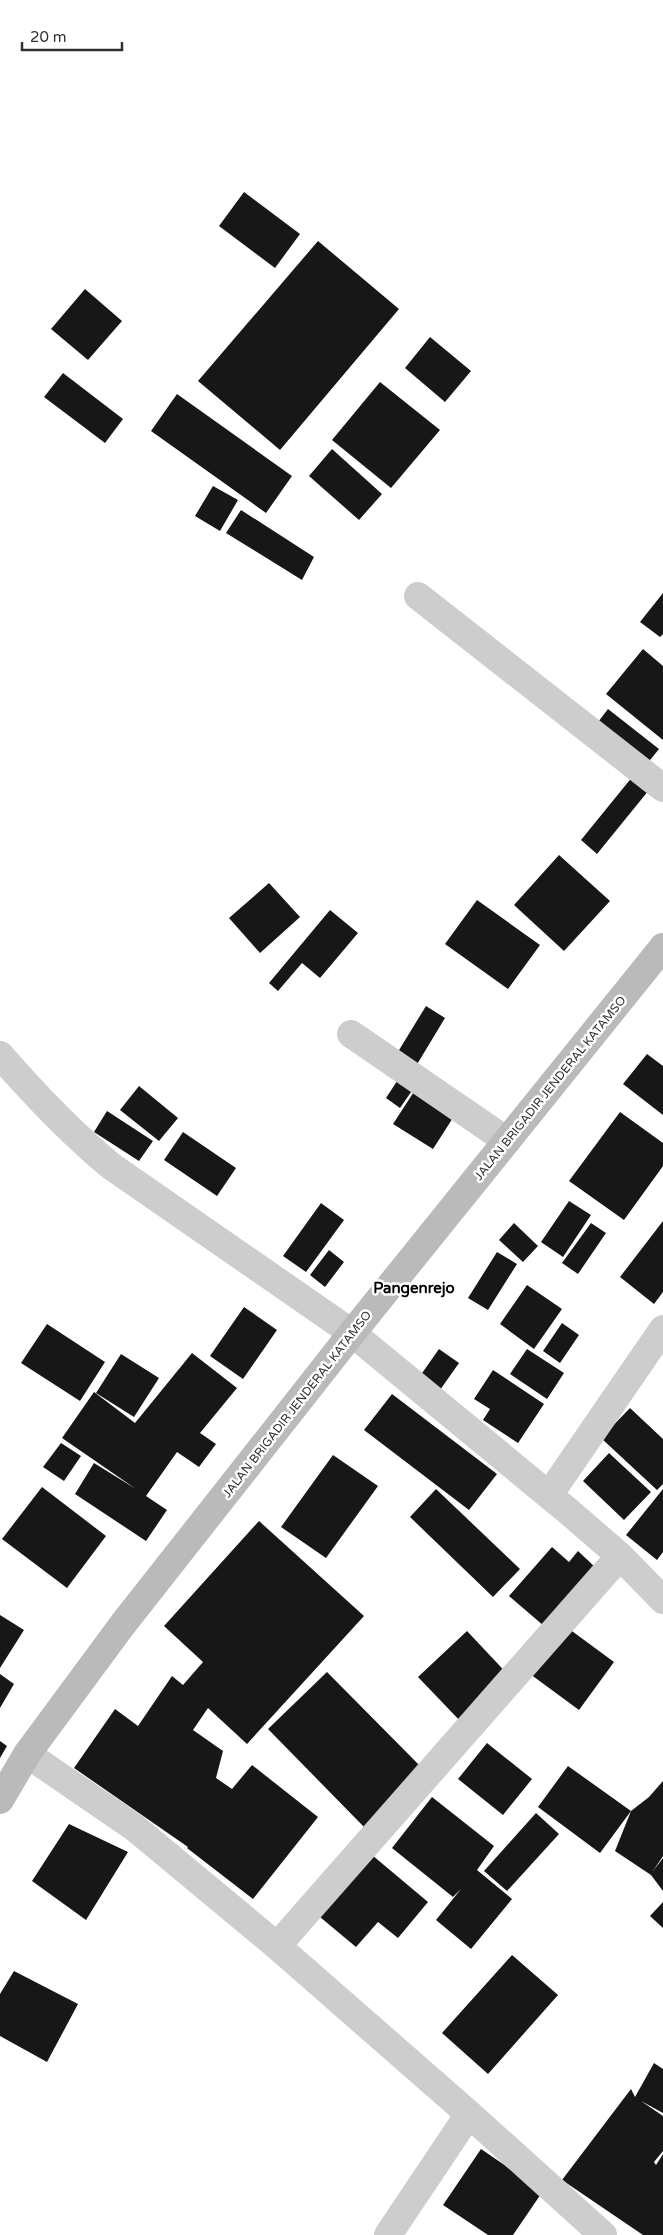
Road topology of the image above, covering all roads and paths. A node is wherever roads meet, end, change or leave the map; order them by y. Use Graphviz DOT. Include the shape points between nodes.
graph roads {
  1 [pos="418,596"];
  2 [pos="663,788"];
  3 [pos="663,947"];
  4 [pos="351,1034"];
  5 [pos="0,1055"];
  6 [pos="507,1141"];
  7 [pos="663,1329"];
  8 [pos="352,1333"];
  9 [pos="549,1494"];
  10 [pos="620,1556"];
  11 [pos="663,1600"];
  12 [pos="27,1754"];
  13 [pos="0,1800"];
  14 [pos="277,1946"];
  15 [pos="469,2114"];
  16 [pos="388,2235"];
  17 [pos="602,2235"];
  1 -- 2 [label="street"];
  3 -- 6 [label="main road, JALAN BRIGADIR JENDERAL KATAMSO"];
  4 -- 6 [label="street"];
  5 -- 8 [label="street" via="79,1140 111,1166"];
  6 -- 8 [label="main road, JALAN BRIGADIR JENDERAL KATAMSO"];
  7 -- 9 [label="street"];
  8 -- 9 [label="street"];
  8 -- 12 [label="main road, JALAN BRIGADIR JENDERAL KATAMSO" via="123,1624"];
  9 -- 10 [label="street"];
  10 -- 11 [label="street"];
  10 -- 14 [label="street"];
  12 -- 13 [label="main road, JALAN BRIGADIR JENDERAL KATAMSO"];
  12 -- 14 [label="street" via="135,1828"];
  14 -- 15 [label="street"];
  15 -- 16 [label="street"];
  15 -- 17 [label="street"];
}
